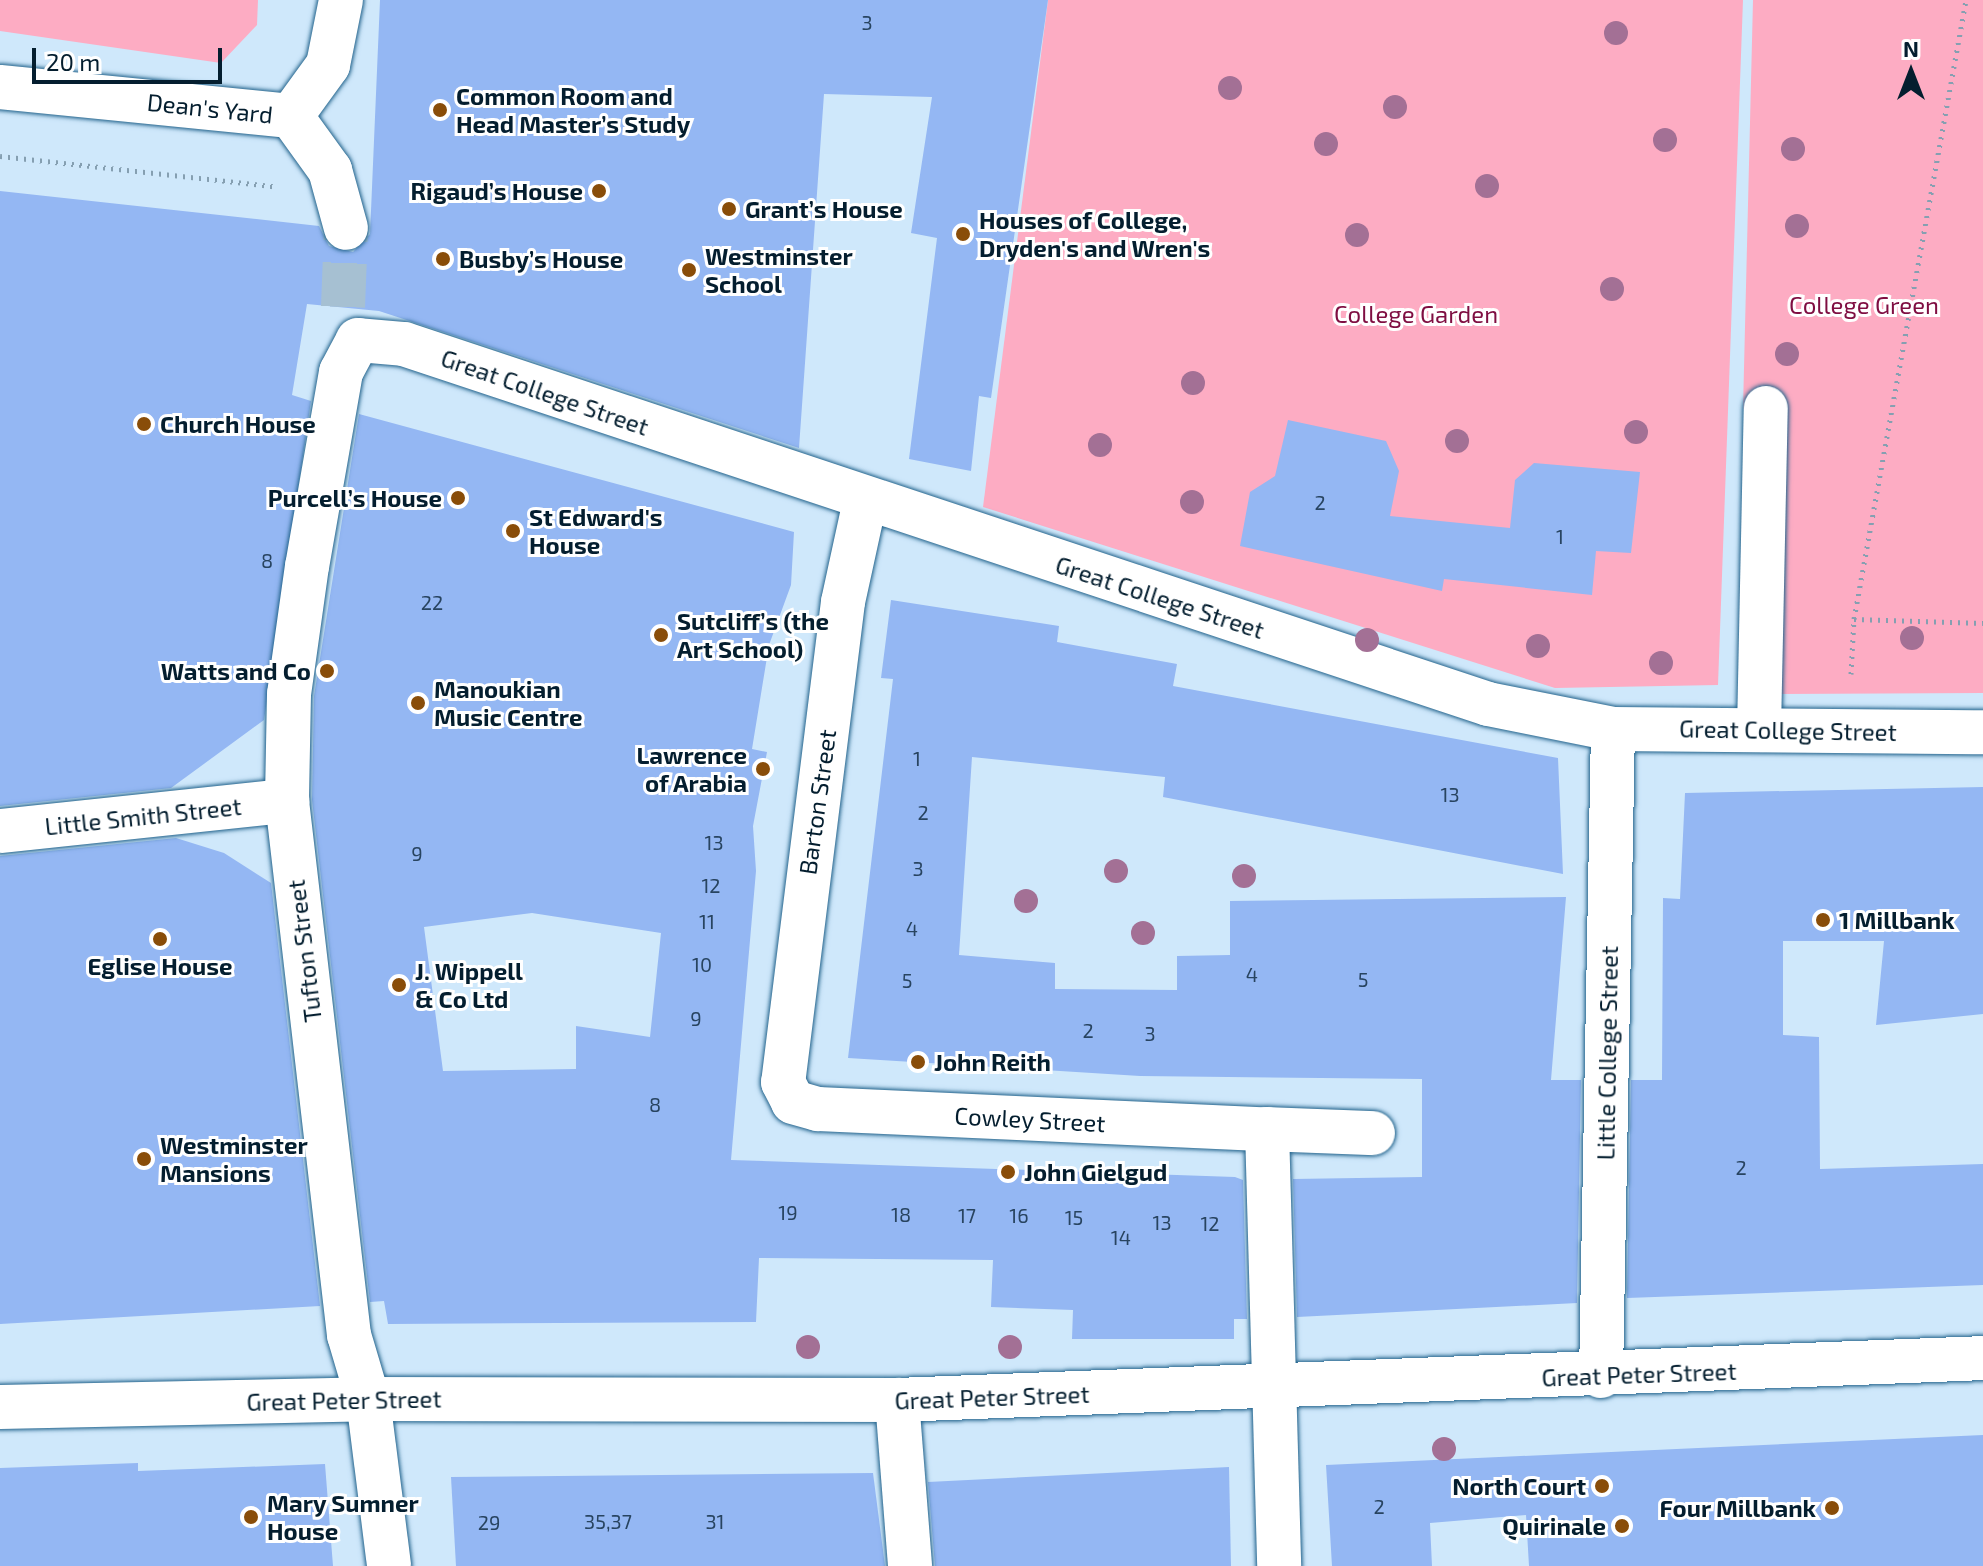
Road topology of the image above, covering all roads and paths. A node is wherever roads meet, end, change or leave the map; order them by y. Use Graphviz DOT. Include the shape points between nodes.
graph roads {
  1 [pos="341,0"];
  2 [pos="1966,0"];
  3 [pos="0,87"];
  4 [pos="291,116"];
  5 [pos="0,156"];
  6 [pos="266,185"];
  7 [pos="346,228"];
  8 [pos="351,323"];
  9 [pos="1766,408"];
  10 [pos="865,501"];
  11 [pos="1854,619"];
  12 [pos="1983,623"];
  13 [pos="1851,679"];
  14 [pos="1613,729"];
  15 [pos="1759,730"];
  16 [pos="1983,732"];
  17 [pos="287,801"];
  18 [pos="0,831"];
  19 [pos="793,1102"];
  20 [pos="1267,1129"];
  21 [pos="1373,1133"];
  22 [pos="1983,1358"];
  23 [pos="1601,1376"];
  24 [pos="1272,1388"];
  25 [pos="368,1399"];
  26 [pos="897,1400"];
  27 [pos="0,1407"];
  28 [pos="389,1566"];
  29 [pos="910,1566"];
  30 [pos="1279,1566"];
  1 -- 4 [label="street, Dean's Yard" via="328,65"];
  2 -- 11 [label="path"];
  3 -- 4 [label="street, Dean's Yard"];
  4 -- 7 [label="street" via="330,170"];
  5 -- 6 [label="path"];
  8 -- 10 [label="street, Great College Street"];
  8 -- 17 [label="street, Tufton Street" via="289,694"];
  9 -- 15 [label="street"];
  10 -- 14 [label="street, Great College Street" via="1488,704"];
  10 -- 19 [label="street, Barton Street" via="843,602 783,1058 783,1082"];
  11 -- 12 [label="path"];
  11 -- 13 [label="path"];
  14 -- 15 [label="street, Great College Street"];
  14 -- 23 [label="street, Little College Street"];
  15 -- 16 [label="street, Great College Street"];
  17 -- 18 [label="street, Little Smith Street"];
  17 -- 25 [label="street, Tufton Street" via="349,1335"];
  19 -- 20 [label="street, Cowley Street" via="818,1109"];
  20 -- 21 [label="street, Cowley Street"];
  20 -- 24 [label="street"];
  22 -- 23 [label="street, Great Peter Street"];
  23 -- 24 [label="street, Great Peter Street"];
  24 -- 26 [label="street, Great Peter Street"];
  24 -- 30 [label="street"];
  25 -- 26 [label="street, Great Peter Street"];
  25 -- 27 [label="street, Great Peter Street"];
  25 -- 28 [label="street, Tufton Street"];
  26 -- 29 [label="street"];
}
